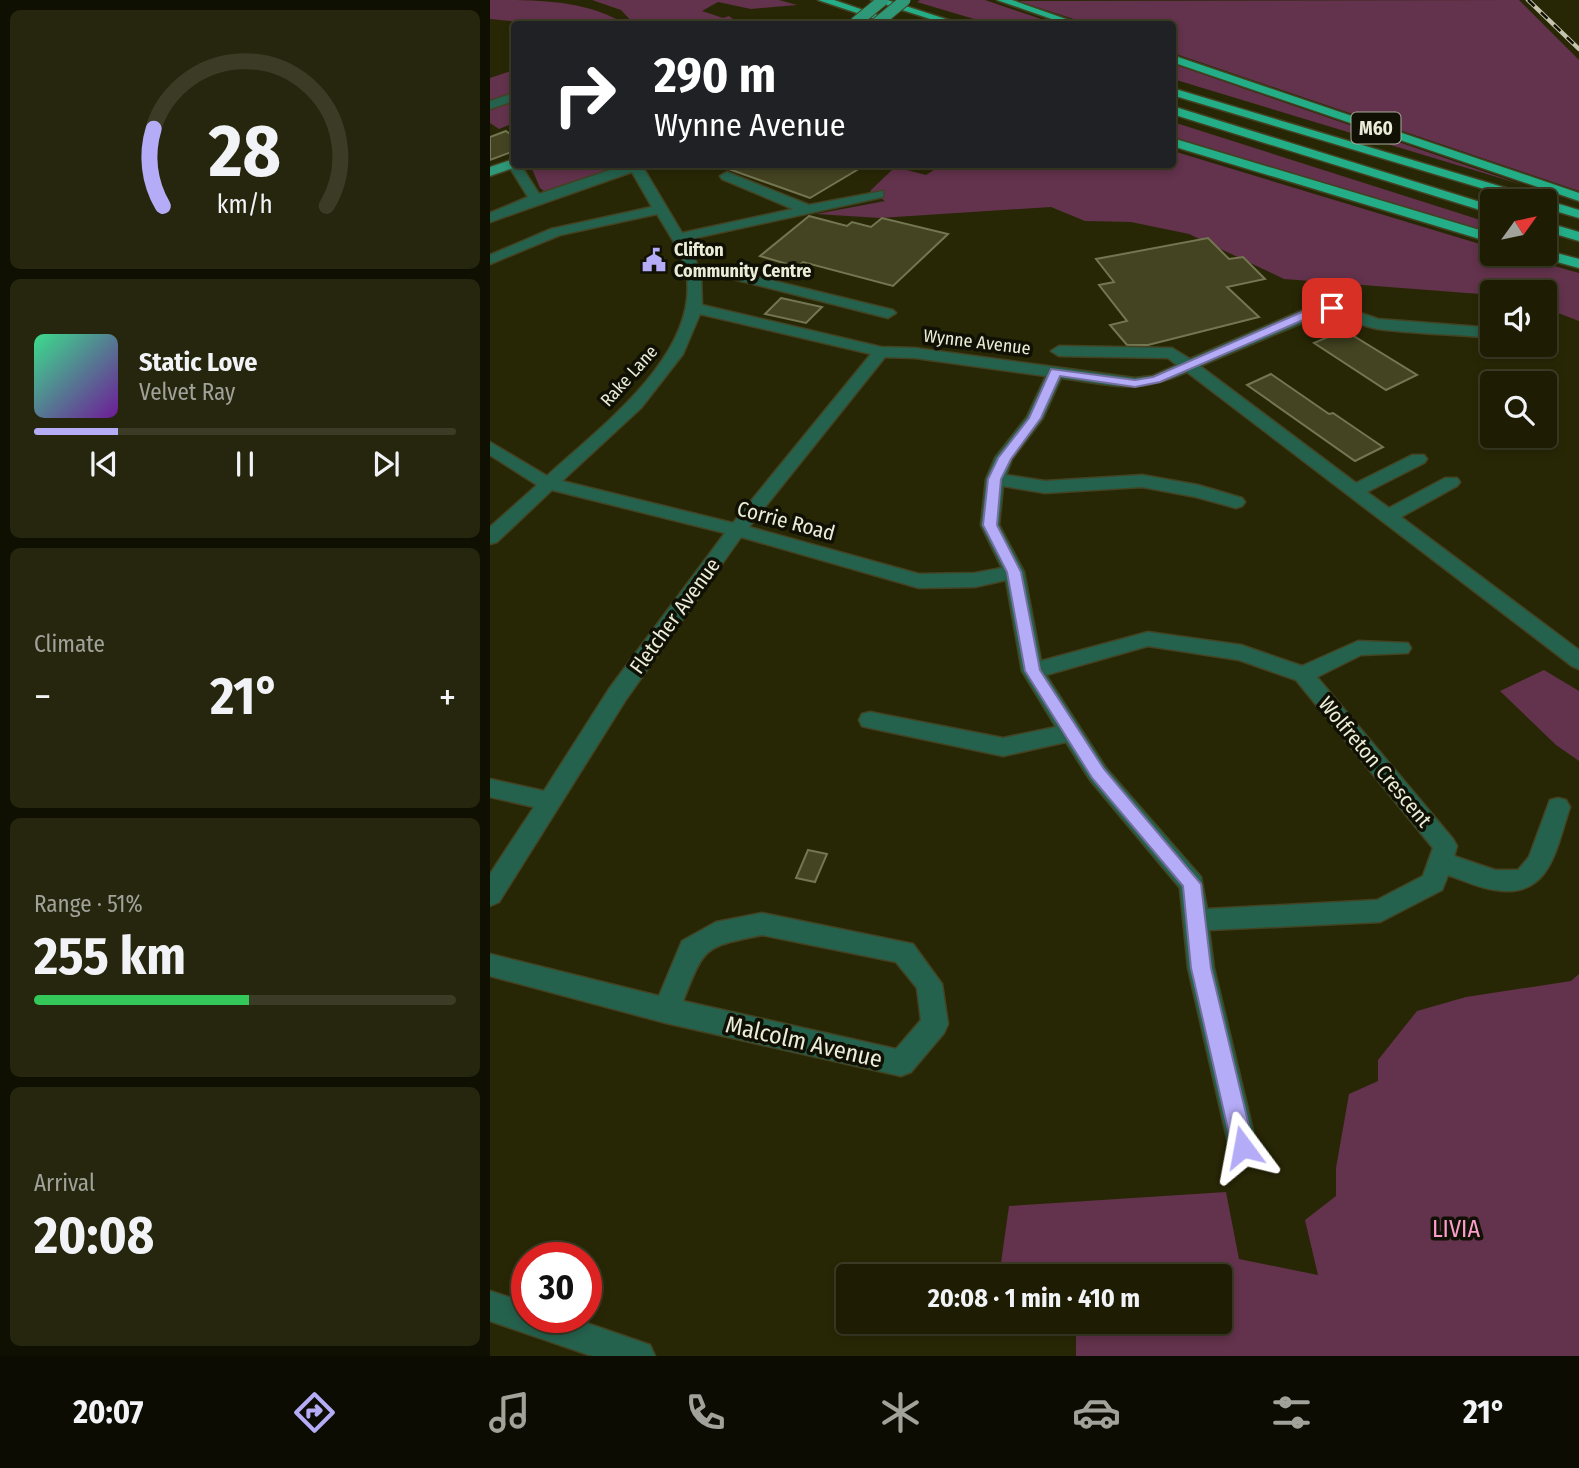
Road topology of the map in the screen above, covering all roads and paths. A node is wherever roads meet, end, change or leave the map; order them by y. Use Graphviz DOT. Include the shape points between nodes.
graph roads {
  1 [pos="823,0"];
  2 [pos="876,0"];
  3 [pos="883,0"];
  4 [pos="905,0"];
  5 [pos="1002,0"];
  6 [pos="857,21"];
  7 [pos="880,21"];
  8 [pos="890,21"];
  9 [pos="946,21"];
  10 [pos="1065,21"];
  11 [pos="1176,59"];
  12 [pos="1176,91"];
  13 [pos="511,98"];
  14 [pos="490,105"];
  15 [pos="1176,111"];
  16 [pos="1176,143"];
  17 [pos="511,164"];
  18 [pos="517,168"];
  19 [pos="626,168"];
  20 [pos="637,168"];
  21 [pos="490,172"];
  22 [pos="727,176"];
  23 [pos="1498,189"];
  24 [pos="878,194"];
  25 [pos="1579,197"];
  26 [pos="537,199"];
  27 [pos="1480,206"];
  28 [pos="660,208"];
  29 [pos="1558,208"];
  30 [pos="806,209"];
  31 [pos="1579,214"];
  32 [pos="490,218"];
  33 [pos="1558,230"];
  34 [pos="1480,235"];
  35 [pos="1579,237"];
  36 [pos="678,238"];
  37 [pos="1558,258"];
  38 [pos="490,260"];
  39 [pos="1579,264"];
  40 [pos="693,270"];
  41 [pos="695,308"];
  42 [pos="888,313"];
  43 [pos="1480,332"];
  44 [pos="881,352"];
  45 [pos="1057,361"];
  46 [pos="1190,364"];
  47 [pos="490,447"];
  48 [pos="1418,459"];
  49 [pos="995,479"];
  50 [pos="1451,482"];
  51 [pos="546,483"];
  52 [pos="1354,491"];
  53 [pos="1236,502"];
  54 [pos="1387,516"];
  55 [pos="737,530"];
  56 [pos="490,538"];
  57 [pos="1014,572"];
  58 [pos="1401,648"];
  59 [pos="1579,661"];
  60 [pos="1032,671"];
  61 [pos="1303,675"];
  62 [pos="870,720"];
  63 [pos="1071,732"];
  64 [pos="490,788"];
  65 [pos="549,801"];
  66 [pos="1558,807"];
  67 [pos="1440,862"];
  68 [pos="490,895"];
  69 [pos="1196,920"];
  70 [pos="490,965"];
  71 [pos="666,1011"];
  72 [pos="1243,1147"];
  73 [pos="490,1306"];
  74 [pos="639,1356"];
  1 -- 8 [label="highway"];
  2 -- 9 [label="highway"];
  3 -- 6 [label="main road, bridge"];
  4 -- 7 [label="main road, bridge"];
  5 -- 10 [label="highway"];
  11 -- 25 [label="highway, M60"];
  12 -- 23 [label="highway, M60"];
  13 -- 14 [label="street"];
  15 -- 27 [label="highway, M60"];
  16 -- 34 [label="highway"];
  17 -- 21 [label="main road"];
  18 -- 26 [label="street"];
  19 -- 26 [label="street"];
  20 -- 28 [label="street, Rake Lane"];
  22 -- 30 [label="street"];
  24 -- 30 [label="street"];
  26 -- 32 [label="street"];
  28 -- 36 [label="street, Rake Lane"];
  28 -- 38 [label="street" via="556,232"];
  29 -- 31 [label="highway"];
  30 -- 36 [label="street"];
  33 -- 35 [label="highway"];
  36 -- 40 [label="street, Rake Lane"];
  37 -- 39 [label="highway"];
  40 -- 41 [label="street, Rake Lane"];
  40 -- 42 [label="street" via="717,271"];
  41 -- 44 [label="street, Wynne Avenue"];
  41 -- 51 [label="street, Rake Lane" via="675,354 635,404"];
  43 -- 46 [label="street, Wynne Avenue" via="1373,324 1328,308"];
  44 -- 45 [label="street, Wynne Avenue"];
  44 -- 55 [label="street, Fletcher Avenue"];
  45 -- 46 [label="street" via="1172,353"];
  45 -- 46 [label="street, Wynne Avenue" via="1135,383 1156,380"];
  45 -- 49 [label="street" via="1035,418 1004,458"];
  46 -- 52 [label="street"];
  47 -- 51 [label="street, Corrie Road"];
  48 -- 52 [label="street"];
  49 -- 53 [label="street" via="1045,487 1142,481"];
  49 -- 57 [label="street" via="990,525"];
  50 -- 54 [label="street"];
  51 -- 55 [label="street, Corrie Road"];
  51 -- 56 [label="street, Rake Lane"];
  52 -- 54 [label="street"];
  54 -- 59 [label="street"];
  55 -- 57 [label="street, Corrie Road" via="919,581 975,580"];
  55 -- 65 [label="street, Fletcher Avenue" via="617,695"];
  57 -- 60 [label="street"];
  58 -- 61 [label="street" via="1359,648"];
  60 -- 61 [label="street" via="1147,639 1241,653"];
  60 -- 63 [label="street"];
  61 -- 67 [label="street, Wolfreton Crescent" via="1445,846"];
  62 -- 63 [label="street" via="1003,747"];
  63 -- 69 [label="street" via="1098,774 1192,884"];
  64 -- 65 [label="street"];
  65 -- 68 [label="street, Fletcher Avenue"];
  66 -- 67 [label="street" via="1539,862 1524,880 1495,880"];
  67 -- 69 [label="street" via="1433,883 1380,911"];
  69 -- 72 [label="street" via="1201,968"];
  70 -- 71 [label="street, Malcolm Avenue"];
  71 -- 71 [label="street, Malcolm Avenue" via="691,949 716,933 762,924 904,952 929,984 935,1024 901,1063"];
  73 -- 74 [label="street"];
}
